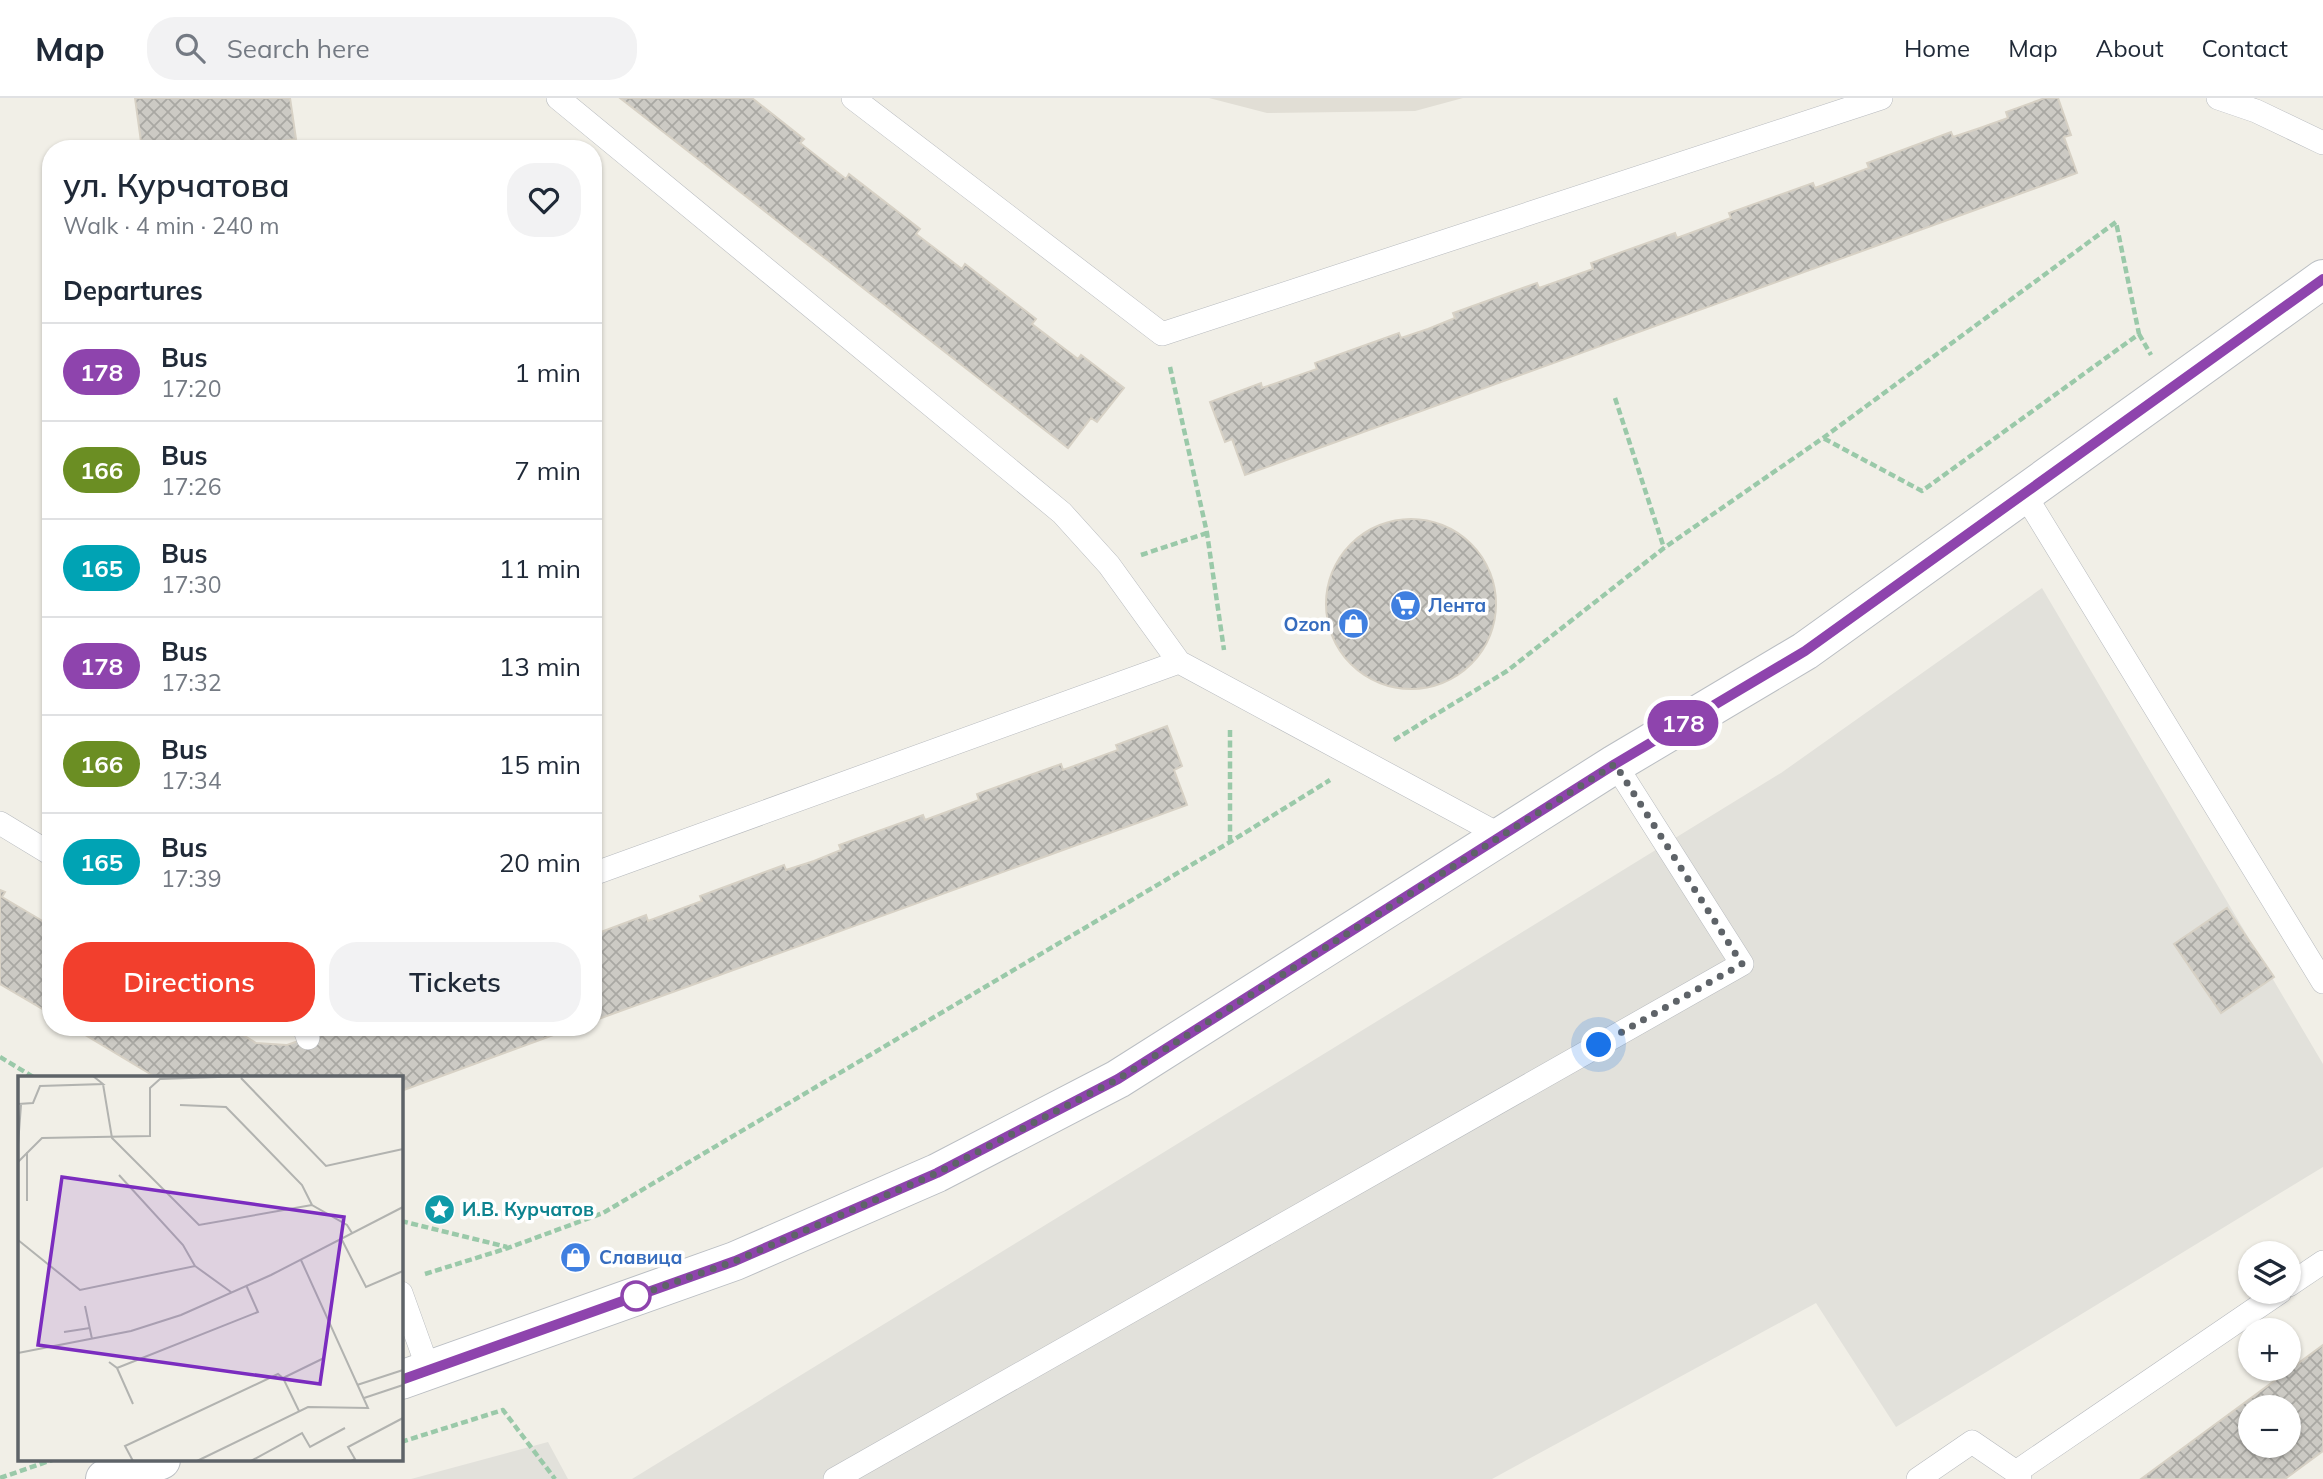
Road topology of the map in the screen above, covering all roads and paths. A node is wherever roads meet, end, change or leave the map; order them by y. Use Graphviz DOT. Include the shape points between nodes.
graph roads {
  1 [pos="558,98"];
  2 [pos="853,98"];
  3 [pos="1881,98"];
  4 [pos="2218,98"];
  5 [pos="2323,143"];
  6 [pos="2323,279"];
  7 [pos="1169,365"];
  8 [pos="1615,398"];
  9 [pos="1823,438"];
  10 [pos="2025,495"];
  11 [pos="1207,533"];
  12 [pos="1664,548"];
  13 [pos="1109,565"];
  14 [pos="1179,662"];
  15 [pos="1230,689"];
  16 [pos="1362,760"];
  17 [pos="1615,764"];
  18 [pos="0,823"];
  19 [pos="1502,836"];
  20 [pos="1230,842"];
  21 [pos="42,849"];
  22 [pos="602,871"];
  23 [pos="2323,982"];
  24 [pos="0,1057"];
  25 [pos="32,1076"];
  26 [pos="402,1221"];
  27 [pos="508,1248"];
  28 [pos="2323,1262"];
  29 [pos="2301,1277"];
  30 [pos="407,1285"];
  31 [pos="2263,1304"];
  32 [pos="415,1376"];
  33 [pos="402,1442"];
  34 [pos="46,1462"];
  35 [pos="155,1462"];
  36 [pos="2018,1476"];
  37 [pos="0,1478"];
  38 [pos="105,1479"];
  39 [pos="555,1479"];
  40 [pos="835,1479"];
  41 [pos="1918,1479"];
  1 -- 13 [label="lane" via="1062,513"];
  2 -- 3 [label="lane" via="1163,334"];
  4 -- 5 [label="lane"];
  6 -- 10 [label="main road"];
  7 -- 11 [label="path"];
  8 -- 12 [label="path"];
  9 -- 9 [label="path" via="1877,398 2116,222 2139,334 1922,491"];
  9 -- 12 [label="path"];
  10 -- 17 [label="main road" via="1805,651"];
  10 -- 23 [label="lane"];
  11 -- 13 [label="path"];
  11 -- 15 [label="path"];
  12 -- 16 [label="path" via="1507,671"];
  13 -- 14 [label="lane"];
  14 -- 15 [label="lane"];
  14 -- 22 [label="lane"];
  15 -- 16 [label="lane"];
  15 -- 20 [label="path"];
  16 -- 19 [label="lane"];
  16 -- 20 [label="path"];
  17 -- 19 [label="main road"];
  17 -- 40 [label="lane" via="1742,964"];
  18 -- 21 [label="lane"];
  19 -- 32 [label="main road" via="1118,1079 937,1173 735,1261"];
  20 -- 27 [label="path" via="603,1213"];
  24 -- 25 [label="path"];
  26 -- 27 [label="path"];
  27 -- 30 [label="path"];
  28 -- 29 [label="lane"];
  30 -- 32 [label="lane"];
  31 -- 36 [label="lane"];
  33 -- 39 [label="path" via="502,1410"];
  34 -- 37 [label="path"];
  35 -- 38 [label="main road"];
  36 -- 41 [label="lane" via="1972,1442"];
}
